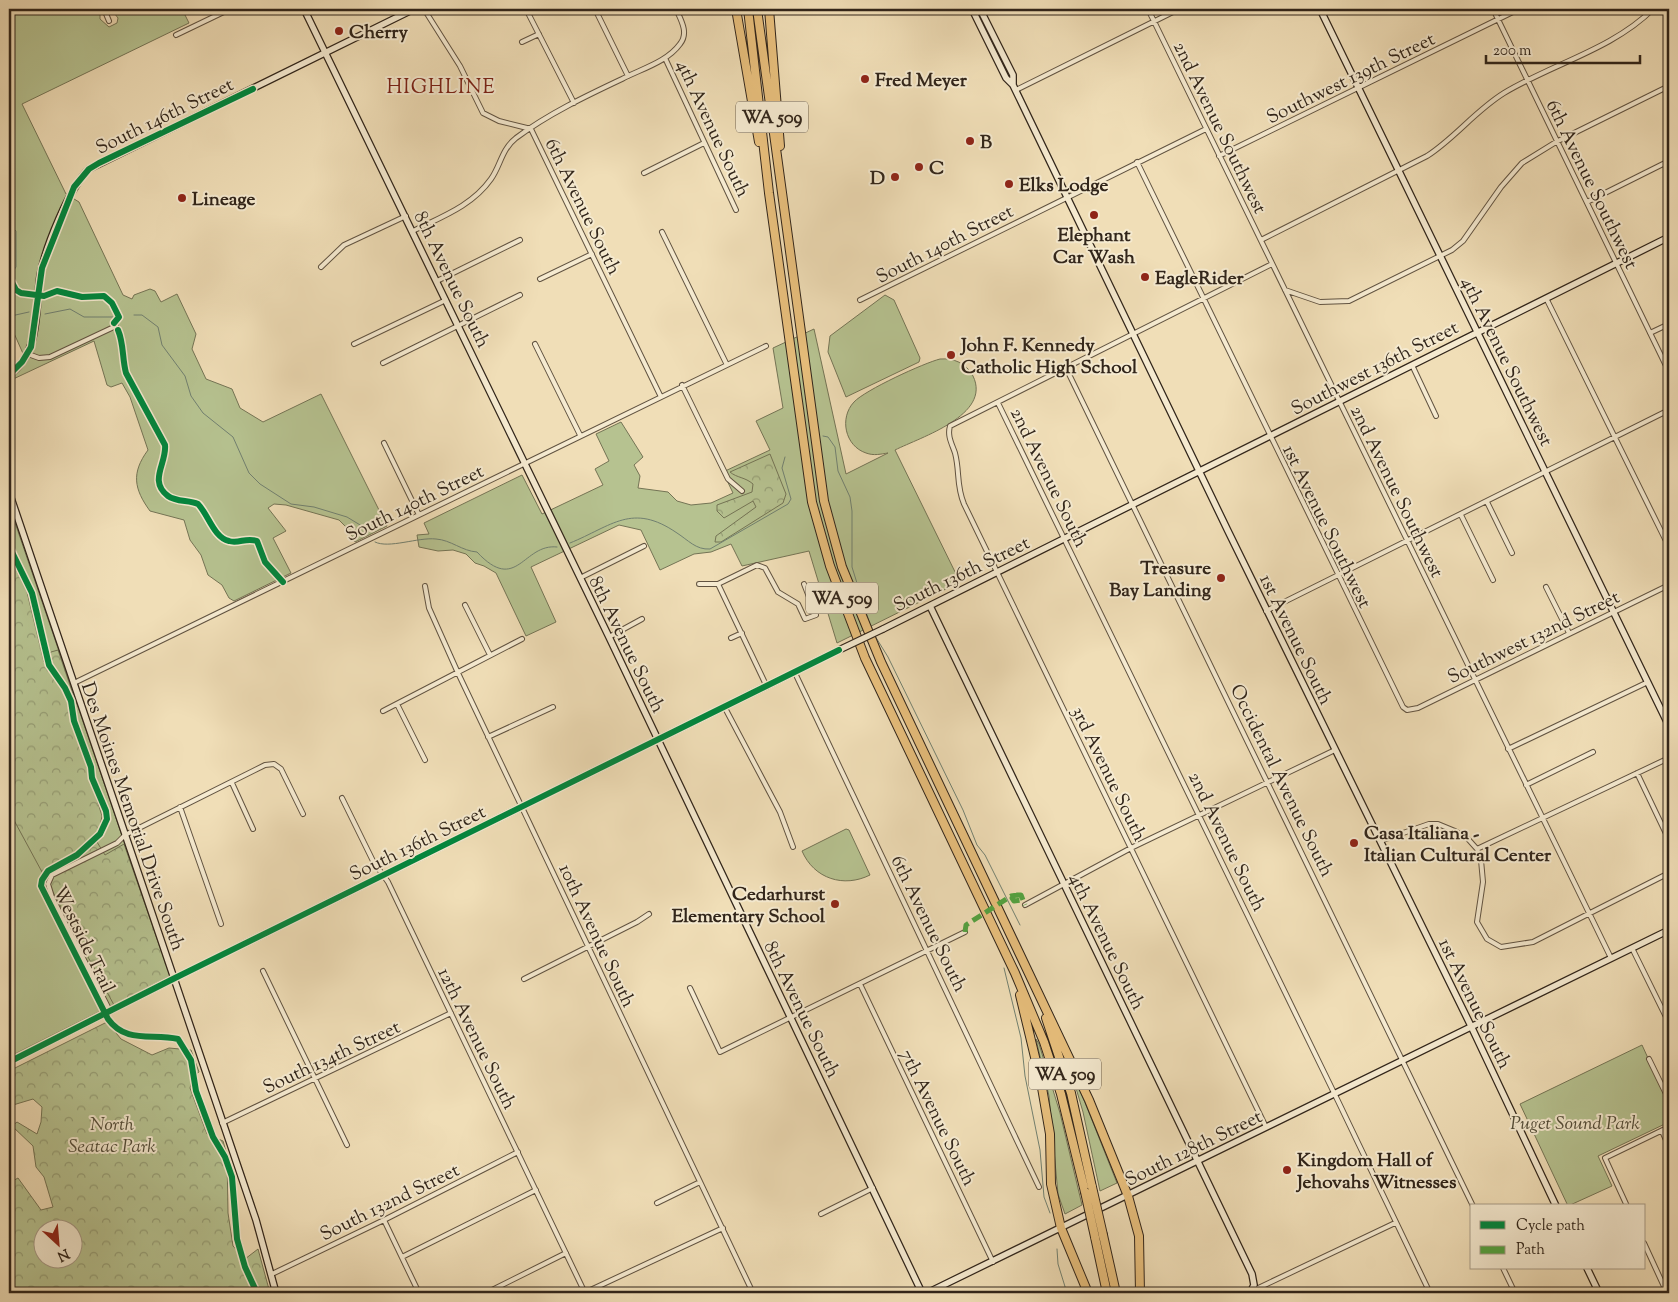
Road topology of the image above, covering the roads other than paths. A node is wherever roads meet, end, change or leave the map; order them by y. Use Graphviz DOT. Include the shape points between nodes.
graph roads {
  1 [pos="104,9"];
  2 [pos="230,9"];
  3 [pos="304,9"];
  4 [pos="414,9"];
  5 [pos="424,9"];
  6 [pos="526,9"];
  7 [pos="595,9"];
  8 [pos="676,9"];
  9 [pos="735,9"];
  10 [pos="748,9"];
  11 [pos="757,9"];
  12 [pos="769,9"];
  13 [pos="972,9"];
  14 [pos="980,9"];
  15 [pos="1148,9"];
  16 [pos="1179,9"];
  17 [pos="1320,9"];
  18 [pos="1493,9"];
  19 [pos="1519,9"];
  20 [pos="1653,9"];
  21 [pos="1498,19"];
  22 [pos="1154,20"];
  23 [pos="109,21"];
  24 [pos="539,34"];
  25 [pos="176,35"];
  26 [pos="522,42"];
  27 [pos="326,53"];
  28 [pos="665,58"];
  29 [pos="628,76"];
  30 [pos="1528,80"];
  31 [pos="1669,86"];
  32 [pos="1015,88"];
  33 [pos="1360,89"];
  34 [pos="574,103"];
  35 [pos="1206,128"];
  36 [pos="530,129"];
  37 [pos="1556,142"];
  38 [pos="704,143"];
  39 [pos="1219,156"];
  40 [pos="1669,161"];
  41 [pos="1136,162"];
  42 [pos="1399,170"];
  43 [pos="644,173"];
  44 [pos="769,193"];
  45 [pos="1067,196"];
  46 [pos="1587,202"];
  47 [pos="736,210"];
  48 [pos="406,216"];
  49 [pos="786,225"];
  50 [pos="413,231"];
  51 [pos="662,232"];
  52 [pos="1669,237"];
  53 [pos="520,240"];
  54 [pos="1261,240"];
  55 [pos="592,254"];
  56 [pos="1440,256"];
  57 [pos="1617,263"];
  58 [pos="1272,264"];
  59 [pos="321,267"];
  60 [pos="540,279"];
  61 [pos="437,281"];
  62 [pos="1285,290"];
  63 [pos="520,295"];
  64 [pos="1202,298"];
  65 [pos="1546,298"];
  66 [pos="446,300"];
  67 [pos="860,300"];
  68 [pos="1669,324"];
  69 [pos="116,326"];
  70 [pos="458,326"];
  71 [pos="1477,332"];
  72 [pos="1650,333"];
  73 [pos="1133,334"];
  74 [pos="354,344"];
  75 [pos="535,344"];
  76 [pos="766,346"];
  77 [pos="28,354"];
  78 [pos="383,363"];
  79 [pos="726,363"];
  80 [pos="1412,365"];
  81 [pos="1066,368"];
  82 [pos="1669,372"];
  83 [pos="9,375"];
  84 [pos="682,385"];
  85 [pos="660,395"];
  86 [pos="1339,402"];
  87 [pos="998,403"];
  88 [pos="1669,410"];
  89 [pos="1436,416"];
  90 [pos="580,435"];
  91 [pos="1269,437"];
  92 [pos="1616,438"];
  93 [pos="384,443"];
  94 [pos="524,463"];
  95 [pos="1201,472"];
  96 [pos="1546,473"];
  97 [pos="742,491"];
  98 [pos="9,492"];
  99 [pos="1487,502"];
  100 [pos="1132,505"];
  101 [pos="419,515"];
  102 [pos="1461,515"];
  103 [pos="1065,538"];
  104 [pos="1407,542"];
  105 [pos="644,546"];
  106 [pos="1669,547"];
  107 [pos="1512,553"];
  108 [pos="997,571"];
  109 [pos="1338,576"];
  110 [pos="580,578"];
  111 [pos="1493,580"];
  112 [pos="699,584"];
  113 [pos="718,584"];
  114 [pos="804,584"];
  115 [pos="1669,584"];
  116 [pos="425,586"];
  117 [pos="1546,587"];
  118 [pos="465,605"];
  119 [pos="930,606"];
  120 [pos="1266,611"];
  121 [pos="1614,611"];
  122 [pos="642,619"];
  123 [pos="742,633"];
  124 [pos="1569,633"];
  125 [pos="609,637"];
  126 [pos="522,638"];
  127 [pos="731,638"];
  128 [pos="490,655"];
  129 [pos="458,673"];
  130 [pos="794,673"];
  131 [pos="1475,680"];
  132 [pos="1648,682"];
  133 [pos="74,683"];
  134 [pos="767,687"];
  135 [pos="397,704"];
  136 [pos="553,707"];
  137 [pos="725,708"];
  138 [pos="383,710"];
  139 [pos="1407,710"];
  140 [pos="1669,726"];
  141 [pos="488,737"];
  142 [pos="658,740"];
  143 [pos="1508,749"];
  144 [pos="1335,750"];
  145 [pos="1593,752"];
  146 [pos="1669,758"];
  147 [pos="424,760"];
  148 [pos="1637,773"];
  149 [pos="1269,782"];
  150 [pos="232,783"];
  151 [pos="1526,784"];
  152 [pos="342,798"];
  153 [pos="522,807"];
  154 [pos="180,808"];
  155 [pos="302,814"];
  156 [pos="1200,815"];
  157 [pos="1543,819"];
  158 [pos="253,829"];
  159 [pos="125,835"];
  160 [pos="1669,840"];
  161 [pos="1380,841"];
  162 [pos="793,847"];
  163 [pos="1131,848"];
  164 [pos="1477,849"];
  165 [pos="1669,873"];
  166 [pos="384,876"];
  167 [pos="1064,884"];
  168 [pos="1025,905"];
  169 [pos="1591,913"];
  170 [pos="649,914"];
  171 [pos="221,924"];
  172 [pos="1669,930"];
  173 [pos="965,932"];
  174 [pos="588,947"];
  175 [pos="1632,948"];
  176 [pos="928,950"];
  177 [pos="1611,958"];
  178 [pos="1025,963"];
  179 [pos="263,971"];
  180 [pos="1015,973"];
  181 [pos="173,979"];
  182 [pos="524,979"];
  183 [pos="860,984"];
  184 [pos="690,988"];
  185 [pos="110,1011"];
  186 [pos="451,1013"];
  187 [pos="791,1018"];
  188 [pos="1669,1023"];
  189 [pos="1471,1026"];
  190 [pos="1649,1059"];
  191 [pos="1403,1060"];
  192 [pos="9,1062"];
  193 [pos="315,1079"];
  194 [pos="1334,1093"];
  195 [pos="1669,1100"];
  196 [pos="222,1123"];
  197 [pos="1266,1127"];
  198 [pos="1669,1127"];
  199 [pos="1662,1131"];
  200 [pos="347,1145"];
  201 [pos="1669,1147"];
  202 [pos="518,1152"];
  203 [pos="1198,1161"];
  204 [pos="700,1182"];
  205 [pos="1040,1187"];
  206 [pos="873,1188"];
  207 [pos="536,1190"];
  208 [pos="1128,1196"];
  209 [pos="658,1203"];
  210 [pos="1471,1204"];
  211 [pos="1555,1204"];
  212 [pos="1626,1204"];
  213 [pos="821,1214"];
  214 [pos="384,1220"];
  215 [pos="1395,1223"];
  216 [pos="723,1228"];
  217 [pos="1061,1228"];
  218 [pos="1099,1236"];
  219 [pos="1646,1247"];
  220 [pos="566,1253"];
  221 [pos="402,1257"];
  222 [pos="993,1262"];
  223 [pos="1503,1270"];
  224 [pos="1588,1270"];
  225 [pos="272,1274"];
  226 [pos="1251,1292"];
  227 [pos="276,1293"];
  228 [pos="420,1293"];
  229 [pos="486,1293"];
  230 [pos="584,1293"];
  231 [pos="754,1293"];
  232 [pos="922,1293"];
  233 [pos="928,1293"];
  234 [pos="1088,1293"];
  235 [pos="1107,1293"];
  236 [pos="1116,1293"];
  237 [pos="1140,1293"];
  238 [pos="1430,1293"];
  239 [pos="1514,1293"];
  240 [pos="1599,1293"];
  241 [pos="1667,1293"];
  1 -- 23 [label="street"];
  2 -- 25 [label="street"];
  3 -- 27 [label="street, 8th Avenue South"];
  4 -- 27 [label="street, South 146th Street"];
  5 -- 36 [label="street, 6th Avenue South" via="460,66 483,113"];
  6 -- 24 [label="street"];
  7 -- 29 [label="street"];
  8 -- 28 [label="street" via="684,35 682,42"];
  9 -- 44 [label="highway"];
  10 -- 44 [label="highway, WA 509"];
  11 -- 49 [label="highway, WA 509"];
  12 -- 49 [label="highway"];
  13 -- 32 [label="street, 1st Avenue South" via="1006,78"];
  14 -- 32 [label="street, 1st Avenue South" via="1013,75"];
  15 -- 22 [label="street, 2nd Avenue Southwest"];
  16 -- 22 [label="street"];
  17 -- 33 [label="street, 4th Avenue Southwest"];
  18 -- 21 [label="street, 6th Avenue Southwest"];
  19 -- 21 [label="street, Southwest 139th Street"];
  20 -- 30 [label="street" via="1626,31"];
  21 -- 30 [label="street, 6th Avenue Southwest"];
  21 -- 33 [label="street, Southwest 139th Street"];
  22 -- 32 [label="street"];
  22 -- 35 [label="street, 2nd Avenue Southwest"];
  24 -- 26 [label="street"];
  24 -- 34 [label="street"];
  27 -- 48 [label="street, 8th Avenue South"];
  27 -- 77 [label="street, South 146th Street" via="89,169 74,187 45,255 34,334"];
  28 -- 29 [label="street"];
  28 -- 38 [label="street, 4th Avenue South"];
  29 -- 34 [label="street"];
  30 -- 37 [label="street, 6th Avenue Southwest"];
  30 -- 42 [label="street" via="1489,103 1436,150"];
  31 -- 37 [label="street"];
  32 -- 45 [label="street, 1st Avenue South"];
  33 -- 39 [label="street, Southwest 139th Street"];
  33 -- 42 [label="street, 4th Avenue Southwest"];
  34 -- 36 [label="street"];
  35 -- 39 [label="street, 2nd Avenue Southwest"];
  35 -- 41 [label="street, South 140th Street"];
  36 -- 50 [label="street" via="508,145 492,177 471,201"];
  36 -- 55 [label="street, 6th Avenue South"];
  37 -- 46 [label="street, 6th Avenue Southwest"];
  37 -- 56 [label="street" via="1513,171 1463,241"];
  38 -- 43 [label="street"];
  38 -- 47 [label="street, 4th Avenue South"];
  39 -- 54 [label="street, 2nd Avenue Southwest"];
  40 -- 46 [label="street"];
  41 -- 45 [label="street, South 140th Street"];
  41 -- 64 [label="street, 1st Avenue Southwest"];
  42 -- 54 [label="street"];
  42 -- 56 [label="street, 4th Avenue Southwest"];
  44 -- 180 [label="highway, WA 509" via="812,502 830,566 865,658"];
  45 -- 67 [label="street, South 140th Street"];
  45 -- 73 [label="street, 1st Avenue South"];
  46 -- 57 [label="street, 6th Avenue Southwest"];
  48 -- 50 [label="street, 8th Avenue South"];
  48 -- 59 [label="street" via="344,245"];
  49 -- 178 [label="highway, WA 509" via="824,501 842,567 886,671"];
  50 -- 61 [label="street, 8th Avenue South"];
  51 -- 79 [label="street"];
  52 -- 57 [label="street, Southwest 136th Street"];
  53 -- 61 [label="street"];
  54 -- 58 [label="street, 2nd Avenue Southwest"];
  55 -- 60 [label="street"];
  55 -- 85 [label="street, 6th Avenue South"];
  56 -- 62 [label="street" via="1349,301 1320,302"];
  56 -- 71 [label="street, 4th Avenue Southwest"];
  57 -- 65 [label="street, Southwest 136th Street"];
  57 -- 72 [label="street, 6th Avenue Southwest"];
  58 -- 62 [label="street, 2nd Avenue Southwest"];
  58 -- 64 [label="street"];
  61 -- 66 [label="street, 8th Avenue South"];
  62 -- 86 [label="street, 2nd Avenue Southwest"];
  63 -- 70 [label="street"];
  64 -- 73 [label="street"];
  64 -- 91 [label="street, 1st Avenue Southwest"];
  65 -- 71 [label="street, Southwest 136th Street"];
  65 -- 92 [label="street"];
  66 -- 70 [label="street, 8th Avenue South"];
  66 -- 74 [label="street"];
  68 -- 72 [label="street"];
  69 -- 77 [label="street" via="50,357"];
  70 -- 78 [label="street"];
  70 -- 94 [label="street, 8th Avenue South"];
  71 -- 80 [label="street, Southwest 136th Street"];
  71 -- 96 [label="street, 4th Avenue Southwest"];
  72 -- 82 [label="street, 6th Avenue Southwest"];
  73 -- 81 [label="street"];
  73 -- 95 [label="street, 1st Avenue South"];
  75 -- 90 [label="street"];
  76 -- 79 [label="street, South 140th Street"];
  77 -- 83 [label="street"];
  79 -- 84 [label="street, South 140th Street"];
  80 -- 86 [label="street, Southwest 136th Street"];
  80 -- 89 [label="street"];
  81 -- 87 [label="street"];
  81 -- 100 [label="street, Occidental Avenue South"];
  84 -- 85 [label="street, South 140th Street"];
  84 -- 97 [label="street" via="728,479"];
  85 -- 90 [label="street, South 140th Street"];
  86 -- 91 [label="street, Southwest 136th Street"];
  86 -- 104 [label="street, 2nd Avenue Southwest"];
  87 -- 103 [label="street, 2nd Avenue South"];
  87 -- 108 [label="street, 3rd Avenue South" via="950,426 948,431 955,454 959,492"];
  88 -- 92 [label="street"];
  90 -- 94 [label="street, South 140th Street"];
  91 -- 95 [label="street, Southwest 136th Street"];
  91 -- 109 [label="street, 1st Avenue Southwest"];
  92 -- 96 [label="street"];
  92 -- 106 [label="street"];
  93 -- 101 [label="street"];
  94 -- 101 [label="street, South 140th Street"];
  94 -- 110 [label="street, 8th Avenue South"];
  95 -- 100 [label="street, South 136th Street"];
  95 -- 120 [label="street, 1st Avenue South"];
  96 -- 99 [label="street"];
  96 -- 121 [label="street, 4th Avenue Southwest"];
  98 -- 133 [label="street, Des Moines Memorial Drive South"];
  99 -- 102 [label="street"];
  99 -- 107 [label="street"];
  100 -- 103 [label="street, South 136th Street"];
  100 -- 149 [label="street, Occidental Avenue South"];
  101 -- 133 [label="street, South 140th Street"];
  102 -- 104 [label="street"];
  102 -- 111 [label="street"];
  103 -- 108 [label="street, South 136th Street"];
  103 -- 156 [label="street, 2nd Avenue South"];
  104 -- 109 [label="street"];
  104 -- 131 [label="street, 2nd Avenue Southwest"];
  105 -- 110 [label="street"];
  108 -- 119 [label="street, South 136th Street"];
  108 -- 163 [label="street, 3rd Avenue South"];
  109 -- 120 [label="street"];
  109 -- 139 [label="street, 1st Avenue Southwest" via="1400,704"];
  110 -- 125 [label="street, 8th Avenue South"];
  112 -- 113 [label="street"];
  113 -- 114 [label="street" via="756,566 765,568 778,592 798,604 805,619 816,615"];
  113 -- 123 [label="street"];
  115 -- 121 [label="street, Southwest 132nd Street"];
  116 -- 129 [label="street, 10th Avenue South" via="428,608"];
  117 -- 124 [label="street"];
  118 -- 128 [label="street"];
  119 -- 130 [label="street, South 136th Street, bridge"];
  119 -- 167 [label="street, 4th Avenue South"];
  120 -- 144 [label="street, 1st Avenue South"];
  121 -- 124 [label="street, Southwest 132nd Street"];
  121 -- 132 [label="street, 4th Avenue Southwest"];
  122 -- 125 [label="street"];
  123 -- 127 [label="street"];
  123 -- 134 [label="street"];
  124 -- 131 [label="street, Southwest 132nd Street"];
  125 -- 142 [label="street, 8th Avenue South"];
  126 -- 128 [label="street"];
  128 -- 129 [label="street"];
  129 -- 135 [label="street"];
  129 -- 141 [label="street, 10th Avenue South"];
  130 -- 134 [label="street, South 136th Street"];
  130 -- 176 [label="street, 6th Avenue South"];
  131 -- 139 [label="street, Southwest 132nd Street" via="1418,708"];
  131 -- 143 [label="street, 2nd Avenue Southwest"];
  132 -- 140 [label="street, 4th Avenue Southwest"];
  132 -- 143 [label="street"];
  133 -- 159 [label="street, Des Moines Memorial Drive South"];
  134 -- 137 [label="street, South 136th Street"];
  135 -- 138 [label="street"];
  135 -- 147 [label="street"];
  136 -- 141 [label="street"];
  137 -- 142 [label="street, South 136th Street"];
  137 -- 162 [label="street" via="780,812"];
  141 -- 153 [label="street, 10th Avenue South"];
  142 -- 153 [label="street, South 136th Street"];
  142 -- 187 [label="street, 8th Avenue South"];
  143 -- 151 [label="street, 2nd Avenue Southwest"];
  144 -- 149 [label="street"];
  144 -- 161 [label="street, 1st Avenue South"];
  145 -- 151 [label="street"];
  146 -- 148 [label="street"];
  148 -- 157 [label="street"];
  148 -- 160 [label="street"];
  149 -- 156 [label="street"];
  149 -- 191 [label="street, Occidental Avenue South"];
  150 -- 154 [label="street"];
  150 -- 155 [label="street" via="260,767 274,764 281,769"];
  150 -- 158 [label="street"];
  151 -- 157 [label="street, 2nd Avenue Southwest"];
  152 -- 166 [label="street, 12th Avenue South" via="372,861"];
  153 -- 166 [label="street, South 136th Street"];
  153 -- 174 [label="street, 10th Avenue South"];
  154 -- 159 [label="street"];
  154 -- 171 [label="street"];
  156 -- 163 [label="street"];
  156 -- 194 [label="street, 2nd Avenue South"];
  157 -- 164 [label="street"];
  157 -- 169 [label="street, 2nd Avenue Southwest"];
  159 -- 181 [label="street, Des Moines Memorial Drive South"];
  159 -- 185 [label="street" via="117,843 55,872 48,884"];
  161 -- 164 [label="street" via="1418,827 1438,824 1468,839"];
  161 -- 189 [label="street, 1st Avenue South"];
  163 -- 167 [label="street"];
  163 -- 197 [label="street, 3rd Avenue South"];
  164 -- 169 [label="street" via="1482,860 1483,882 1477,922 1487,940 1501,947 1533,942"];
  165 -- 169 [label="street"];
  166 -- 181 [label="street, South 136th Street"];
  166 -- 186 [label="street, 12th Avenue South"];
  167 -- 168 [label="street"];
  167 -- 203 [label="street, 4th Avenue South"];
  169 -- 177 [label="street, 2nd Avenue Southwest"];
  170 -- 174 [label="street"];
  172 -- 175 [label="street, South 128th Street"];
  173 -- 176 [label="street"];
  174 -- 182 [label="street"];
  174 -- 204 [label="street, 10th Avenue South"];
  175 -- 177 [label="street, South 128th Street"];
  175 -- 188 [label="street"];
  176 -- 183 [label="street"];
  176 -- 205 [label="street, 6th Avenue South"];
  177 -- 189 [label="street, South 128th Street"];
  178 -- 208 [label="highway" via="1089,1100"];
  178 -- 218 [label="highway, WA 509, bridge" via="1071,1093 1092,1187"];
  179 -- 193 [label="street"];
  180 -- 217 [label="highway" via="1041,1082 1050,1134 1051,1184"];
  180 -- 218 [label="highway, WA 509, bridge" via="1053,1068 1084,1192"];
  181 -- 185 [label="street, South 136th Street"];
  181 -- 196 [label="street, Des Moines Memorial Drive South"];
  183 -- 187 [label="street"];
  183 -- 222 [label="street, 7th Avenue South"];
  184 -- 187 [label="street" via="720,1052"];
  185 -- 192 [label="street, South 136th Street"];
  186 -- 193 [label="street, South 134th Street"];
  186 -- 202 [label="street, 12th Avenue South"];
  187 -- 206 [label="street, 8th Avenue South"];
  189 -- 191 [label="street, South 128th Street"];
  189 -- 211 [label="street, 1st Avenue South"];
  190 -- 195 [label="street"];
  191 -- 194 [label="street, South 128th Street"];
  191 -- 210 [label="street, Occidental Avenue South"];
  193 -- 196 [label="street, South 134th Street"];
  193 -- 200 [label="street"];
  194 -- 197 [label="street, South 128th Street"];
  194 -- 215 [label="street, 2nd Avenue South"];
  196 -- 225 [label="street, Des Moines Memorial Drive South"];
  197 -- 203 [label="street, South 128th Street"];
  198 -- 199 [label="street"];
  199 -- 201 [label="street"];
  199 -- 212 [label="street" via="1605,1158"];
  202 -- 207 [label="street, 12th Avenue South"];
  202 -- 214 [label="street, South 132nd Street"];
  203 -- 208 [label="street, South 128th Street"];
  203 -- 226 [label="street, 4th Avenue South" via="1252,1274"];
  204 -- 209 [label="street"];
  204 -- 216 [label="street, 10th Avenue South"];
  206 -- 213 [label="street"];
  206 -- 232 [label="street, 8th Avenue South"];
  207 -- 220 [label="street, 12th Avenue South"];
  207 -- 221 [label="street"];
  208 -- 217 [label="street, South 128th Street"];
  208 -- 237 [label="highway" via="1139,1236"];
  214 -- 221 [label="street"];
  214 -- 225 [label="street, South 132nd Street"];
  215 -- 226 [label="street"];
  215 -- 238 [label="street, 2nd Avenue South"];
  216 -- 230 [label="street"];
  216 -- 231 [label="street, 10th Avenue South"];
  217 -- 222 [label="street, South 128th Street"];
  217 -- 234 [label="highway"];
  218 -- 235 [label="highway, WA 509"];
  218 -- 236 [label="highway, WA 509"];
  219 -- 241 [label="street"];
  220 -- 229 [label="street"];
  220 -- 230 [label="street, 12th Avenue South"];
  221 -- 228 [label="street"];
  222 -- 233 [label="street, South 128th Street"];
  223 -- 239 [label="street"];
  224 -- 240 [label="street"];
  225 -- 227 [label="street, Des Moines Memorial Drive South"];
}
